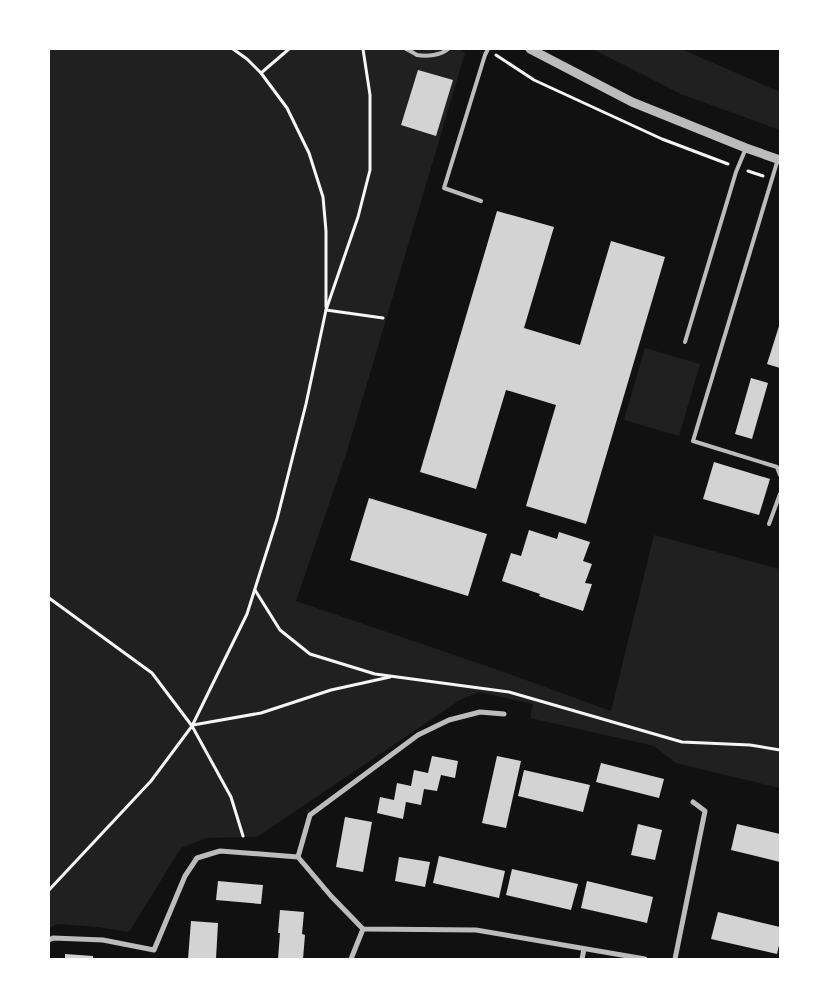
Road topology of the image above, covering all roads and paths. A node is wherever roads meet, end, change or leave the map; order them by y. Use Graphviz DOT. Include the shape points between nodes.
graph roads {
  1 [pos="233,49"];
  2 [pos="289,49"];
  3 [pos="363,49"];
  4 [pos="406,49"];
  5 [pos="448,49"];
  6 [pos="488,49"];
  7 [pos="530,49"];
  8 [pos="261,72"];
  9 [pos="746,148"];
  10 [pos="779,160"];
  11 [pos="738,168"];
  12 [pos="771,179"];
  13 [pos="481,201"];
  14 [pos="326,310"];
  15 [pos="383,318"];
  16 [pos="685,342"];
  17 [pos="780,475"];
  18 [pos="780,494"];
  19 [pos="768,524"];
  20 [pos="254,589"];
  21 [pos="49,598"];
  22 [pos="392,676"];
  23 [pos="504,714"];
  24 [pos="192,726"];
  25 [pos="780,750"];
  26 [pos="693,802"];
  27 [pos="243,836"];
  28 [pos="298,857"];
  29 [pos="49,890"];
  30 [pos="363,929"];
  31 [pos="49,940"];
  32 [pos="584,949"];
  33 [pos="351,959"];
  34 [pos="582,959"];
  35 [pos="645,959"];
  36 [pos="675,959"];
  1 -- 8 [label="path"];
  2 -- 8 [label="path"];
  3 -- 14 [label="path" via="370,95 370,170 358,217"];
  4 -- 5 [label="lane" via="418,55 438,55"];
  6 -- 11 [label="path" via="534,80 662,140"];
  6 -- 13 [label="lane" via="444,188"];
  7 -- 9 [label="street" via="632,102"];
  8 -- 14 [label="path" via="287,108 310,152 323,197"];
  9 -- 10 [label="street"];
  9 -- 11 [label="lane"];
  10 -- 12 [label="lane"];
  11 -- 12 [label="path"];
  11 -- 16 [label="lane"];
  12 -- 17 [label="lane" via="693,442 777,467"];
  14 -- 15 [label="path"];
  14 -- 20 [label="path" via="280,510"];
  18 -- 19 [label="lane"];
  20 -- 22 [label="path" via="280,630 310,654"];
  20 -- 24 [label="path" via="247,614"];
  21 -- 24 [label="path" via="152,673"];
  22 -- 24 [label="path" via="331,690 261,713"];
  22 -- 25 [label="path" via="510,692 682,742 750,745"];
  23 -- 28 [label="street" via="480,712 449,720 418,735 310,815"];
  24 -- 27 [label="path" via="231,797"];
  24 -- 29 [label="path" via="151,781"];
  26 -- 36 [label="street" via="705,811"];
  28 -- 30 [label="street"];
  28 -- 31 [label="street" via="220,851 197,858 185,876 154,950 103,940"];
  30 -- 32 [label="street" via="476,930"];
  30 -- 33 [label="street"];
  32 -- 34 [label="street"];
  32 -- 35 [label="street"];
}
